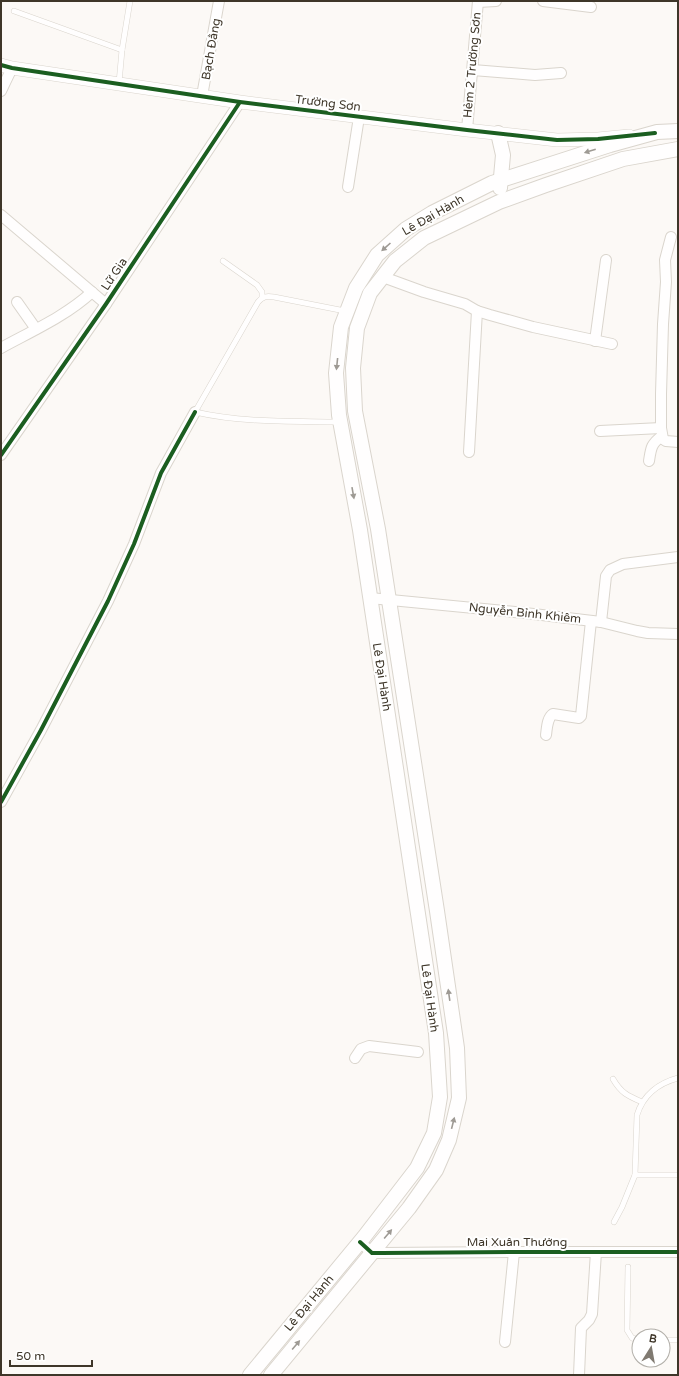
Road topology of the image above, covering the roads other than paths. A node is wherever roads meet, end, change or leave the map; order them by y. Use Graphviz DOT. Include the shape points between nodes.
graph roads {
  1 [pos="130,1"];
  2 [pos="219,1"];
  3 [pos="496,1"];
  4 [pos="543,1"];
  5 [pos="478,2"];
  6 [pos="591,7"];
  7 [pos="14,11"];
  8 [pos="122,50"];
  9 [pos="6,66"];
  10 [pos="473,70"];
  11 [pos="561,73"];
  12 [pos="119,84"];
  13 [pos="1,91"];
  14 [pos="202,96"];
  15 [pos="240,102"];
  16 [pos="359,117"];
  17 [pos="467,130"];
  18 [pos="678,130"];
  19 [pos="498,133"];
  20 [pos="655,133"];
  21 [pos="678,150"];
  22 [pos="661,152"];
  23 [pos="500,180"];
  24 [pos="348,187"];
  25 [pos="500,202"];
  26 [pos="1,215"];
  27 [pos="671,237"];
  28 [pos="606,260"];
  29 [pos="223,261"];
  30 [pos="383,277"];
  31 [pos="92,292"];
  32 [pos="262,298"];
  33 [pos="17,302"];
  34 [pos="106,304"];
  35 [pos="477,310"];
  36 [pos="347,311"];
  37 [pos="36,329"];
  38 [pos="595,341"];
  39 [pos="612,344"];
  40 [pos="1,348"];
  41 [pos="195,412"];
  42 [pos="340,422"];
  43 [pos="600,431"];
  44 [pos="662,432"];
  45 [pos="678,442"];
  46 [pos="469,452"];
  47 [pos="1,455"];
  48 [pos="649,461"];
  49 [pos="678,558"];
  50 [pos="370,598"];
  51 [pos="389,599"];
  52 [pos="596,621"];
  53 [pos="678,634"];
  54 [pos="546,735"];
  55 [pos="1,802"];
  56 [pos="418,1052"];
  57 [pos="355,1058"];
  58 [pos="678,1078"];
  59 [pos="613,1079"];
  60 [pos="642,1102"];
  61 [pos="635,1175"];
  62 [pos="678,1175"];
  63 [pos="614,1222"];
  64 [pos="360,1242"];
  65 [pos="514,1252"];
  66 [pos="596,1252"];
  67 [pos="678,1252"];
  68 [pos="372,1253"];
  69 [pos="628,1267"];
  70 [pos="631,1336"];
  71 [pos="505,1342"];
  72 [pos="250,1375"];
  73 [pos="271,1375"];
  74 [pos="579,1375"];
  1 -- 8 [label="lane"];
  2 -- 14 [label="street, Bạch Đằng"];
  3 -- 5 [label="street"];
  4 -- 6 [label="street"];
  5 -- 10 [label="street, Hẻm 2 Trường Sơn"];
  7 -- 8 [label="lane"];
  8 -- 12 [label="lane"];
  9 -- 12 [label="street, Trường Sơn"];
  9 -- 13 [label="street"];
  10 -- 11 [label="street" via="535,75"];
  10 -- 17 [label="street, Hẻm 2 Trường Sơn"];
  12 -- 14 [label="street, Trường Sơn"];
  14 -- 15 [label="street, Trường Sơn"];
  15 -- 16 [label="street, Trường Sơn"];
  15 -- 34 [label="street, Lữ Gia"];
  16 -- 17 [label="street, Trường Sơn"];
  16 -- 24 [label="street"];
  17 -- 19 [label="street, Trường Sơn"];
  18 -- 20 [label="main road, Lê Đại Hành"];
  19 -- 20 [label="street, Trường Sơn" via="557,140"];
  19 -- 23 [label="main road" via="503,155"];
  20 -- 22 [label="main road"];
  20 -- 23 [label="main road, Lê Đại Hành, one-way"];
  21 -- 22 [label="main road, Lê Đại Hành"];
  22 -- 25 [label="main road, Lê Đại Hành" via="623,159"];
  23 -- 25 [label="main road"];
  23 -- 36 [label="main road, Lê Đại Hành, one-way" via="432,213 406,229 377,255 356,288"];
  25 -- 30 [label="main road, Lê Đại Hành" via="424,238 395,261"];
  26 -- 31 [label="street"];
  27 -- 44 [label="street" via="665,260"];
  28 -- 38 [label="street"];
  29 -- 32 [label="lane" via="257,285 262,292"];
  30 -- 35 [label="street"];
  30 -- 51 [label="main road, Lê Đại Hành" via="370,293 358,328 353,368 355,410"];
  31 -- 34 [label="street"];
  31 -- 37 [label="street" via="72,308"];
  32 -- 36 [label="lane" via="274,297"];
  32 -- 41 [label="lane"];
  33 -- 37 [label="street"];
  34 -- 47 [label="street, Lữ Gia"];
  35 -- 38 [label="street" via="533,327"];
  35 -- 46 [label="street"];
  36 -- 42 [label="main road, Lê Đại Hành, one-way" via="341,327 336,373"];
  37 -- 40 [label="street"];
  38 -- 39 [label="street"];
  41 -- 42 [label="lane" via="238,419"];
  41 -- 55 [label="street" via="161,473 134,544 108,601"];
  42 -- 50 [label="main road, Lê Đại Hành, one-way"];
  43 -- 44 [label="street"];
  44 -- 45 [label="street" via="666,441"];
  44 -- 48 [label="street" via="653,443"];
  49 -- 52 [label="street" via="623,564 610,570 606,576"];
  50 -- 51 [label="street, Nguyễn Bỉnh Khiêm"];
  50 -- 64 [label="main road, Lê Đại Hành" via="436,1033 440,1097 434,1133 417,1168"];
  51 -- 52 [label="street, Nguyễn Bỉnh Khiêm"];
  68 -- 51 [label="main road, Lê Đại Hành, one-way" via="410,1208 436,1170 449,1140 459,1098 457,1048"];
  52 -- 53 [label="street, Nguyễn Bỉnh Khiêm" via="637,632"];
  52 -- 54 [label="street" via="581,716 579,718 551,715"];
  56 -- 57 [label="street" via="369,1046 361,1048"];
  58 -- 60 [label="lane" via="660,1085"];
  59 -- 60 [label="lane" via="622,1092"];
  60 -- 61 [label="lane" via="637,1115"];
  61 -- 62 [label="lane"];
  61 -- 63 [label="lane"];
  64 -- 68 [label="street"];
  64 -- 72 [label="main road, Lê Đại Hành"];
  65 -- 66 [label="street, Mai Xuân Thưởng"];
  65 -- 68 [label="street, Mai Xuân Thưởng"];
  65 -- 71 [label="street"];
  66 -- 67 [label="street, Mai Xuân Thưởng"];
  66 -- 74 [label="street" via="592,1314 580,1328"];
  73 -- 68 [label="main road, Lê Đại Hành, one-way"];
  69 -- 70 [label="lane" via="627,1330"];
}
